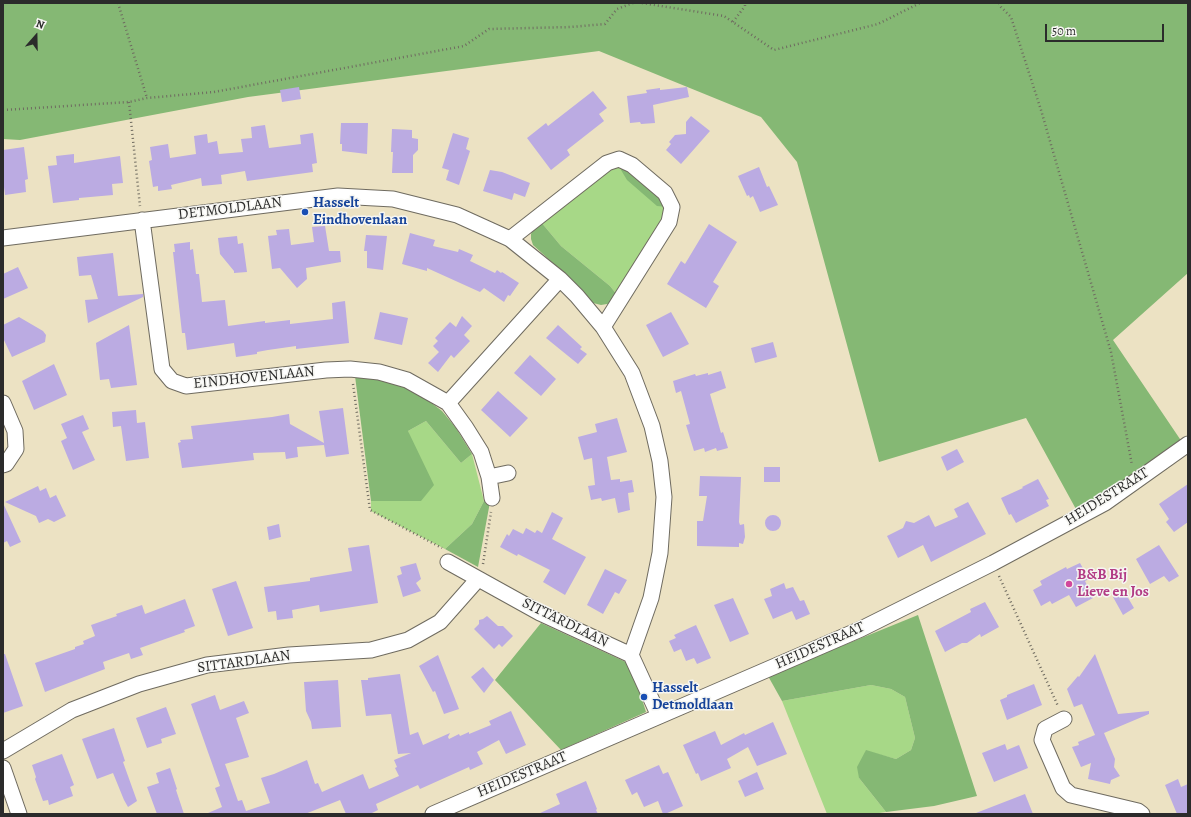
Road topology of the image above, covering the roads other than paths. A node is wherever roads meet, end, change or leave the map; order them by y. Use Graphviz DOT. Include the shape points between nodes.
graph roads {
  1 [pos="142,220"];
  2 [pos="3,238"];
  3 [pos="510,239"];
  4 [pos="560,279"];
  5 [pos="604,327"];
  6 [pos="3,403"];
  7 [pos="448,403"];
  8 [pos="1188,444"];
  9 [pos="3,465"];
  10 [pos="508,473"];
  11 [pos="489,477"];
  12 [pos="492,498"];
  13 [pos="448,562"];
  14 [pos="478,579"];
  15 [pos="631,655"];
  16 [pos="659,716"];
  17 [pos="1064,719"];
  18 [pos="3,751"];
  19 [pos="3,768"];
  20 [pos="19,814"];
  21 [pos="433,814"];
  22 [pos="1142,814"];
  1 -- 2 [label="street, DETMOLDLAAN"];
  1 -- 3 [label="street, DETMOLDLAAN" via="338,196 393,199 457,215"];
  1 -- 7 [label="street, EINDHOVENLAAN" via="162,369 172,381 186,386 350,368 408,380"];
  3 -- 4 [label="street, DETMOLDLAAN"];
  3 -- 5 [label="street" via="607,163 619,159 632,165 665,193 672,207 669,222"];
  4 -- 5 [label="street, DETMOLDLAAN"];
  4 -- 7 [label="street"];
  5 -- 15 [label="street, DETMOLDLAAN" via="632,373 652,426 660,461 664,497 660,553 651,598"];
  6 -- 9 [label="street" via="15,431 16,449"];
  7 -- 11 [label="street, EINDHOVENLAAN" via="481,452"];
  8 -- 16 [label="street, HEIDESTRAAT" via="1105,503 993,563 861,629"];
  10 -- 11 [label="street"];
  11 -- 12 [label="street, EINDHOVENLAAN"];
  13 -- 14 [label="street, SITTARDLAAN"];
  14 -- 15 [label="street, SITTARDLAAN" via="540,613"];
  14 -- 18 [label="street, SITTARDLAAN" via="440,622 408,640 371,650 288,655 207,665 139,684 72,710"];
  15 -- 16 [label="street"];
  16 -- 21 [label="street, HEIDESTRAAT"];
  17 -- 22 [label="street" via="1045,729 1042,740 1063,788 1071,795"];
  19 -- 20 [label="street"];
}
